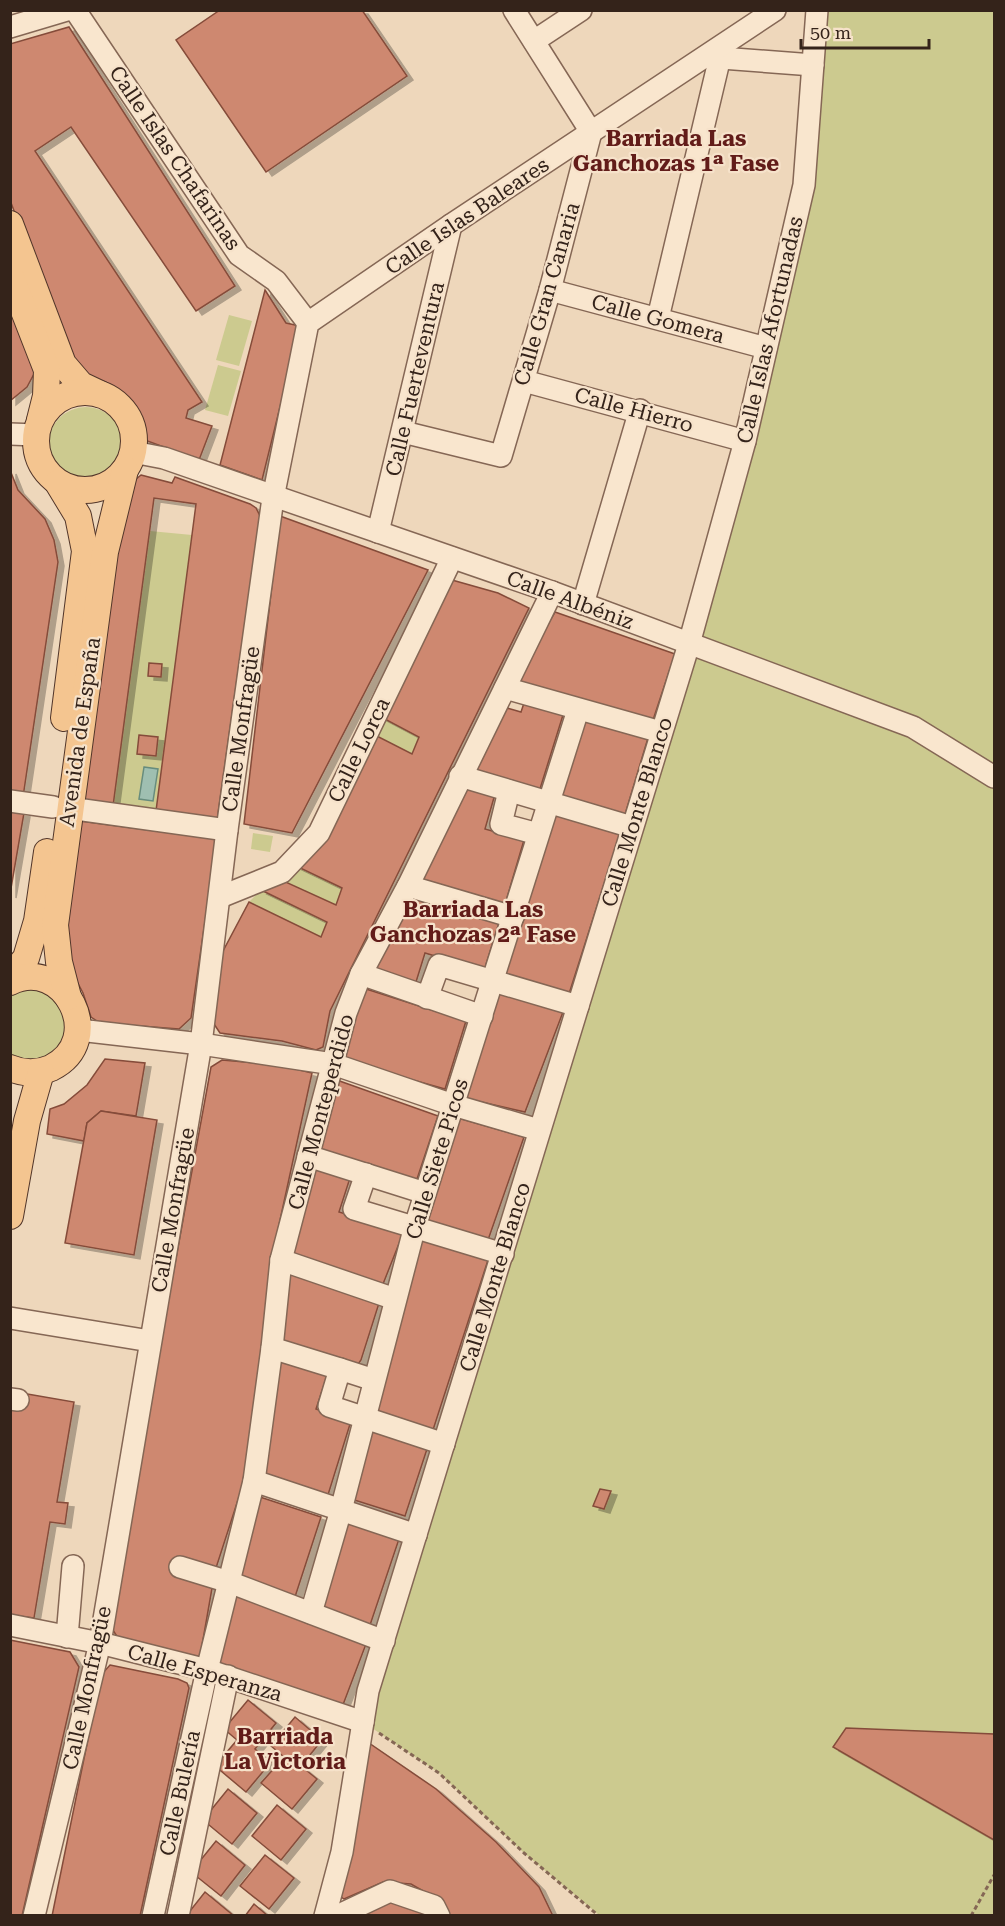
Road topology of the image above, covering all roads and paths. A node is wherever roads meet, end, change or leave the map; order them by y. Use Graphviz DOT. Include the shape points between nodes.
graph roads {
  1 [pos="67,10"];
  2 [pos="75,10"];
  3 [pos="514,10"];
  4 [pos="582,10"];
  5 [pos="775,10"];
  6 [pos="817,10"];
  7 [pos="10,27"];
  8 [pos="534,41"];
  9 [pos="714,57"];
  10 [pos="813,65"];
  11 [pos="591,132"];
  12 [pos="10,224"];
  13 [pos="451,225"];
  14 [pos="10,275"];
  15 [pos="550,290"];
  16 [pos="658,318"];
  17 [pos="308,323"];
  18 [pos="766,348"];
  19 [pos="524,381"];
  20 [pos="100,394"];
  21 [pos="640,410"];
  22 [pos="38,428"];
  23 [pos="403,432"];
  24 [pos="10,434"];
  25 [pos="745,441"];
  26 [pos="129,461"];
  27 [pos="58,483"];
  28 [pos="273,498"];
  29 [pos="378,532"];
  30 [pos="452,558"];
  31 [pos="552,592"];
  32 [pos="583,604"];
  33 [pos="688,644"];
  34 [pos="505,688"];
  35 [pos="578,710"];
  36 [pos="661,732"];
  37 [pos="460,776"];
  38 [pos="994,777"];
  39 [pos="509,791"];
  40 [pos="10,801"];
  41 [pos="550,801"];
  42 [pos="61,808"];
  43 [pos="632,827"];
  44 [pos="227,830"];
  45 [pos="538,834"];
  46 [pos="408,886"];
  47 [pos="220,897"];
  48 [pos="513,917"];
  49 [pos="361,974"];
  50 [pos="10,977"];
  51 [pos="10,982"];
  52 [pos="494,982"];
  53 [pos="68,997"];
  54 [pos="427,998"];
  55 [pos="578,1006"];
  56 [pos="482,1016"];
  57 [pos="79,1030"];
  58 [pos="201,1044"];
  59 [pos="333,1064"];
  60 [pos="10,1068"];
  61 [pos="41,1072"];
  62 [pos="453,1105"];
  63 [pos="539,1130"];
  64 [pos="308,1156"];
  65 [pos="366,1174"];
  66 [pos="425,1193"];
  67 [pos="10,1216"];
  68 [pos="415,1226"];
  69 [pos="503,1254"];
  70 [pos="281,1260"];
  71 [pos="395,1299"];
  72 [pos="10,1318"];
  73 [pos="150,1341"];
  74 [pos="273,1348"];
  75 [pos="340,1369"];
  76 [pos="374,1380"];
  77 [pos="364,1417"];
  78 [pos="444,1444"];
  79 [pos="254,1481"];
  80 [pos="341,1510"];
  81 [pos="416,1535"];
  82 [pos="73,1566"];
  83 [pos="180,1567"];
  84 [pos="229,1582"];
  85 [pos="311,1613"];
  86 [pos="10,1625"];
  87 [pos="67,1637"];
  88 [pos="384,1641"];
  89 [pos="100,1643"];
  90 [pos="207,1670"];
  91 [pos="228,1676"];
  92 [pos="363,1722"];
  93 [pos="994,1875"];
  94 [pos="34,1916"];
  95 [pos="153,1916"];
  96 [pos="178,1916"];
  97 [pos="325,1916"];
  98 [pos="338,1916"];
  99 [pos="439,1916"];
  100 [pos="598,1916"];
  101 [pos="971,1916"];
  1 -- 7 [label="street"];
  2 -- 17 [label="street, Calle Islas Chafarinas" via="239,255 276,281"];
  3 -- 8 [label="street"];
  4 -- 8 [label="street"];
  5 -- 9 [label="street, Calle Islas Baleares"];
  6 -- 10 [label="street, Calle Islas Afortunadas"];
  8 -- 11 [label="street"];
  9 -- 10 [label="street"];
  9 -- 11 [label="street, Calle Islas Baleares"];
  9 -- 16 [label="street"];
  10 -- 18 [label="street, Calle Islas Afortunadas" via="804,185"];
  11 -- 13 [label="street, Calle Islas Baleares"];
  11 -- 15 [label="street, Calle Gran Canaria"];
  12 -- 20 [label="main road" via="63,364 81,385"];
  13 -- 17 [label="street, Calle Islas Baleares"];
  13 -- 23 [label="street, Calle Fuerteventura"];
  14 -- 22 [label="main road" via="47,369 46,396"];
  15 -- 16 [label="street, Calle Gomera"];
  15 -- 19 [label="street, Calle Gran Canaria"];
  16 -- 18 [label="street, Calle Gomera"];
  17 -- 28 [label="street"];
  18 -- 25 [label="street, Calle Islas Afortunadas"];
  19 -- 21 [label="street, Calle Hierro"];
  19 -- 23 [label="street, Calle Gran Canaria" via="501,456"];
  20 -- 22 [label="main road" via="86,392 58,399"];
  20 -- 26 [label="main road" via="113,401 131,424"];
  21 -- 25 [label="street, Calle Hierro"];
  21 -- 32 [label="street"];
  22 -- 24 [label="street"];
  22 -- 27 [label="main road" via="40,462"];
  23 -- 29 [label="street, Calle Fuerteventura"];
  25 -- 33 [label="street, Calle Islas Afortunadas"];
  26 -- 27 [label="main road" via="115,480 94,489 72,489"];
  26 -- 28 [label="street, Calle Albéniz" via="164,458"];
  26 -- 42 [label="main road, Avenida de España" via="105,552"];
  27 -- 42 [label="main road, Avenida de España" via="78,516 85,551"];
  28 -- 29 [label="street, Calle Albéniz"];
  28 -- 44 [label="street, Calle Monfragüe"];
  29 -- 30 [label="street, Calle Albéniz"];
  30 -- 31 [label="street, Calle Albéniz"];
  30 -- 47 [label="street, Calle Lorca" via="319,833 282,872"];
  31 -- 32 [label="street, Calle Albéniz"];
  31 -- 34 [label="street, Calle Monteperdido"];
  32 -- 33 [label="street, Calle Albéniz"];
  33 -- 36 [label="street, Calle Monte Blanco"];
  33 -- 38 [label="street, Calle Albéniz" via="913,727"];
  34 -- 35 [label="street"];
  34 -- 37 [label="street, Calle Monteperdido"];
  35 -- 36 [label="street"];
  35 -- 41 [label="street, Calle Siete Picos"];
  36 -- 43 [label="street, Calle Monte Blanco"];
  37 -- 39 [label="street"];
  37 -- 46 [label="street, Calle Monteperdido"];
  39 -- 41 [label="street"];
  39 -- 45 [label="street" via="501,824"];
  40 -- 42 [label="street"];
  41 -- 43 [label="street"];
  41 -- 45 [label="street, Calle Siete Picos"];
  42 -- 44 [label="street"];
  42 -- 50 [label="main road, Avenida de España" via="26,958"];
  42 -- 53 [label="main road, Avenida de España" via="55,925"];
  43 -- 55 [label="street, Calle Monte Blanco"];
  44 -- 47 [label="street, Calle Monfragüe"];
  45 -- 48 [label="street, Calle Siete Picos"];
  46 -- 48 [label="street"];
  46 -- 49 [label="street, Calle Monteperdido"];
  47 -- 58 [label="street, Calle Monfragüe"];
  48 -- 52 [label="street, Calle Siete Picos"];
  49 -- 54 [label="street"];
  49 -- 59 [label="street, Calle Monteperdido"];
  51 -- 53 [label="main road" via="29,977 44,980"];
  52 -- 54 [label="street" via="439,965"];
  52 -- 55 [label="street"];
  52 -- 56 [label="street, Calle Siete Picos"];
  53 -- 57 [label="main road, Avenida de España" via="76,1011"];
  54 -- 56 [label="street"];
  55 -- 63 [label="street, Calle Monte Blanco"];
  56 -- 62 [label="street, Calle Siete Picos"];
  57 -- 58 [label="street"];
  57 -- 61 [label="main road" via="73,1047 60,1063"];
  58 -- 59 [label="street"];
  58 -- 73 [label="street, Calle Monfragüe"];
  59 -- 62 [label="street"];
  59 -- 64 [label="street, Calle Monteperdido"];
  60 -- 61 [label="main road"];
  61 -- 67 [label="main road" via="27,1122"];
  62 -- 63 [label="street"];
  62 -- 66 [label="street, Calle Siete Picos"];
  63 -- 69 [label="street, Calle Monte Blanco"];
  64 -- 65 [label="street"];
  64 -- 70 [label="street, Calle Monteperdido"];
  65 -- 66 [label="street"];
  65 -- 68 [label="street" via="354,1209"];
  66 -- 68 [label="street, Calle Siete Picos"];
  68 -- 69 [label="street"];
  68 -- 71 [label="street, Calle Siete Picos"];
  69 -- 78 [label="street, Calle Monte Blanco"];
  70 -- 71 [label="street"];
  70 -- 74 [label="street, Calle Monteperdido"];
  71 -- 76 [label="street, Calle Siete Picos"];
  72 -- 73 [label="street"];
  73 -- 89 [label="street, Calle Monfragüe"];
  74 -- 75 [label="street"];
  74 -- 79 [label="street, Calle Monteperdido"];
  75 -- 76 [label="street"];
  75 -- 77 [label="street" via="329,1406"];
  76 -- 77 [label="street, Calle Siete Picos"];
  77 -- 78 [label="street"];
  77 -- 80 [label="street, Calle Siete Picos"];
  78 -- 81 [label="street, Calle Monte Blanco"];
  79 -- 80 [label="street"];
  79 -- 84 [label="street, Calle Monteperdido"];
  80 -- 81 [label="street"];
  80 -- 85 [label="street, Calle Siete Picos"];
  81 -- 88 [label="street, Calle Monte Blanco"];
  82 -- 87 [label="street"];
  83 -- 84 [label="street"];
  84 -- 85 [label="street"];
  84 -- 90 [label="street, Calle Monteperdido"];
  85 -- 88 [label="street"];
  86 -- 87 [label="street, Calle Esperanza"];
  87 -- 89 [label="street, Calle Esperanza"];
  88 -- 92 [label="street, Calle Monte Blanco"];
  89 -- 90 [label="street, Calle Esperanza"];
  89 -- 94 [label="street, Calle Monfragüe"];
  90 -- 91 [label="street, Calle Esperanza"];
  90 -- 95 [label="street, Calle Bulería"];
  91 -- 92 [label="street, Calle Esperanza"];
  91 -- 96 [label="street"];
  92 -- 97 [label="street, Calle Monte Blanco" via="342,1852"];
  92 -- 100 [label="path" via="439,1773"];
  93 -- 101 [label="path"];
  98 -- 99 [label="street" via="390,1891 434,1906"];
}
